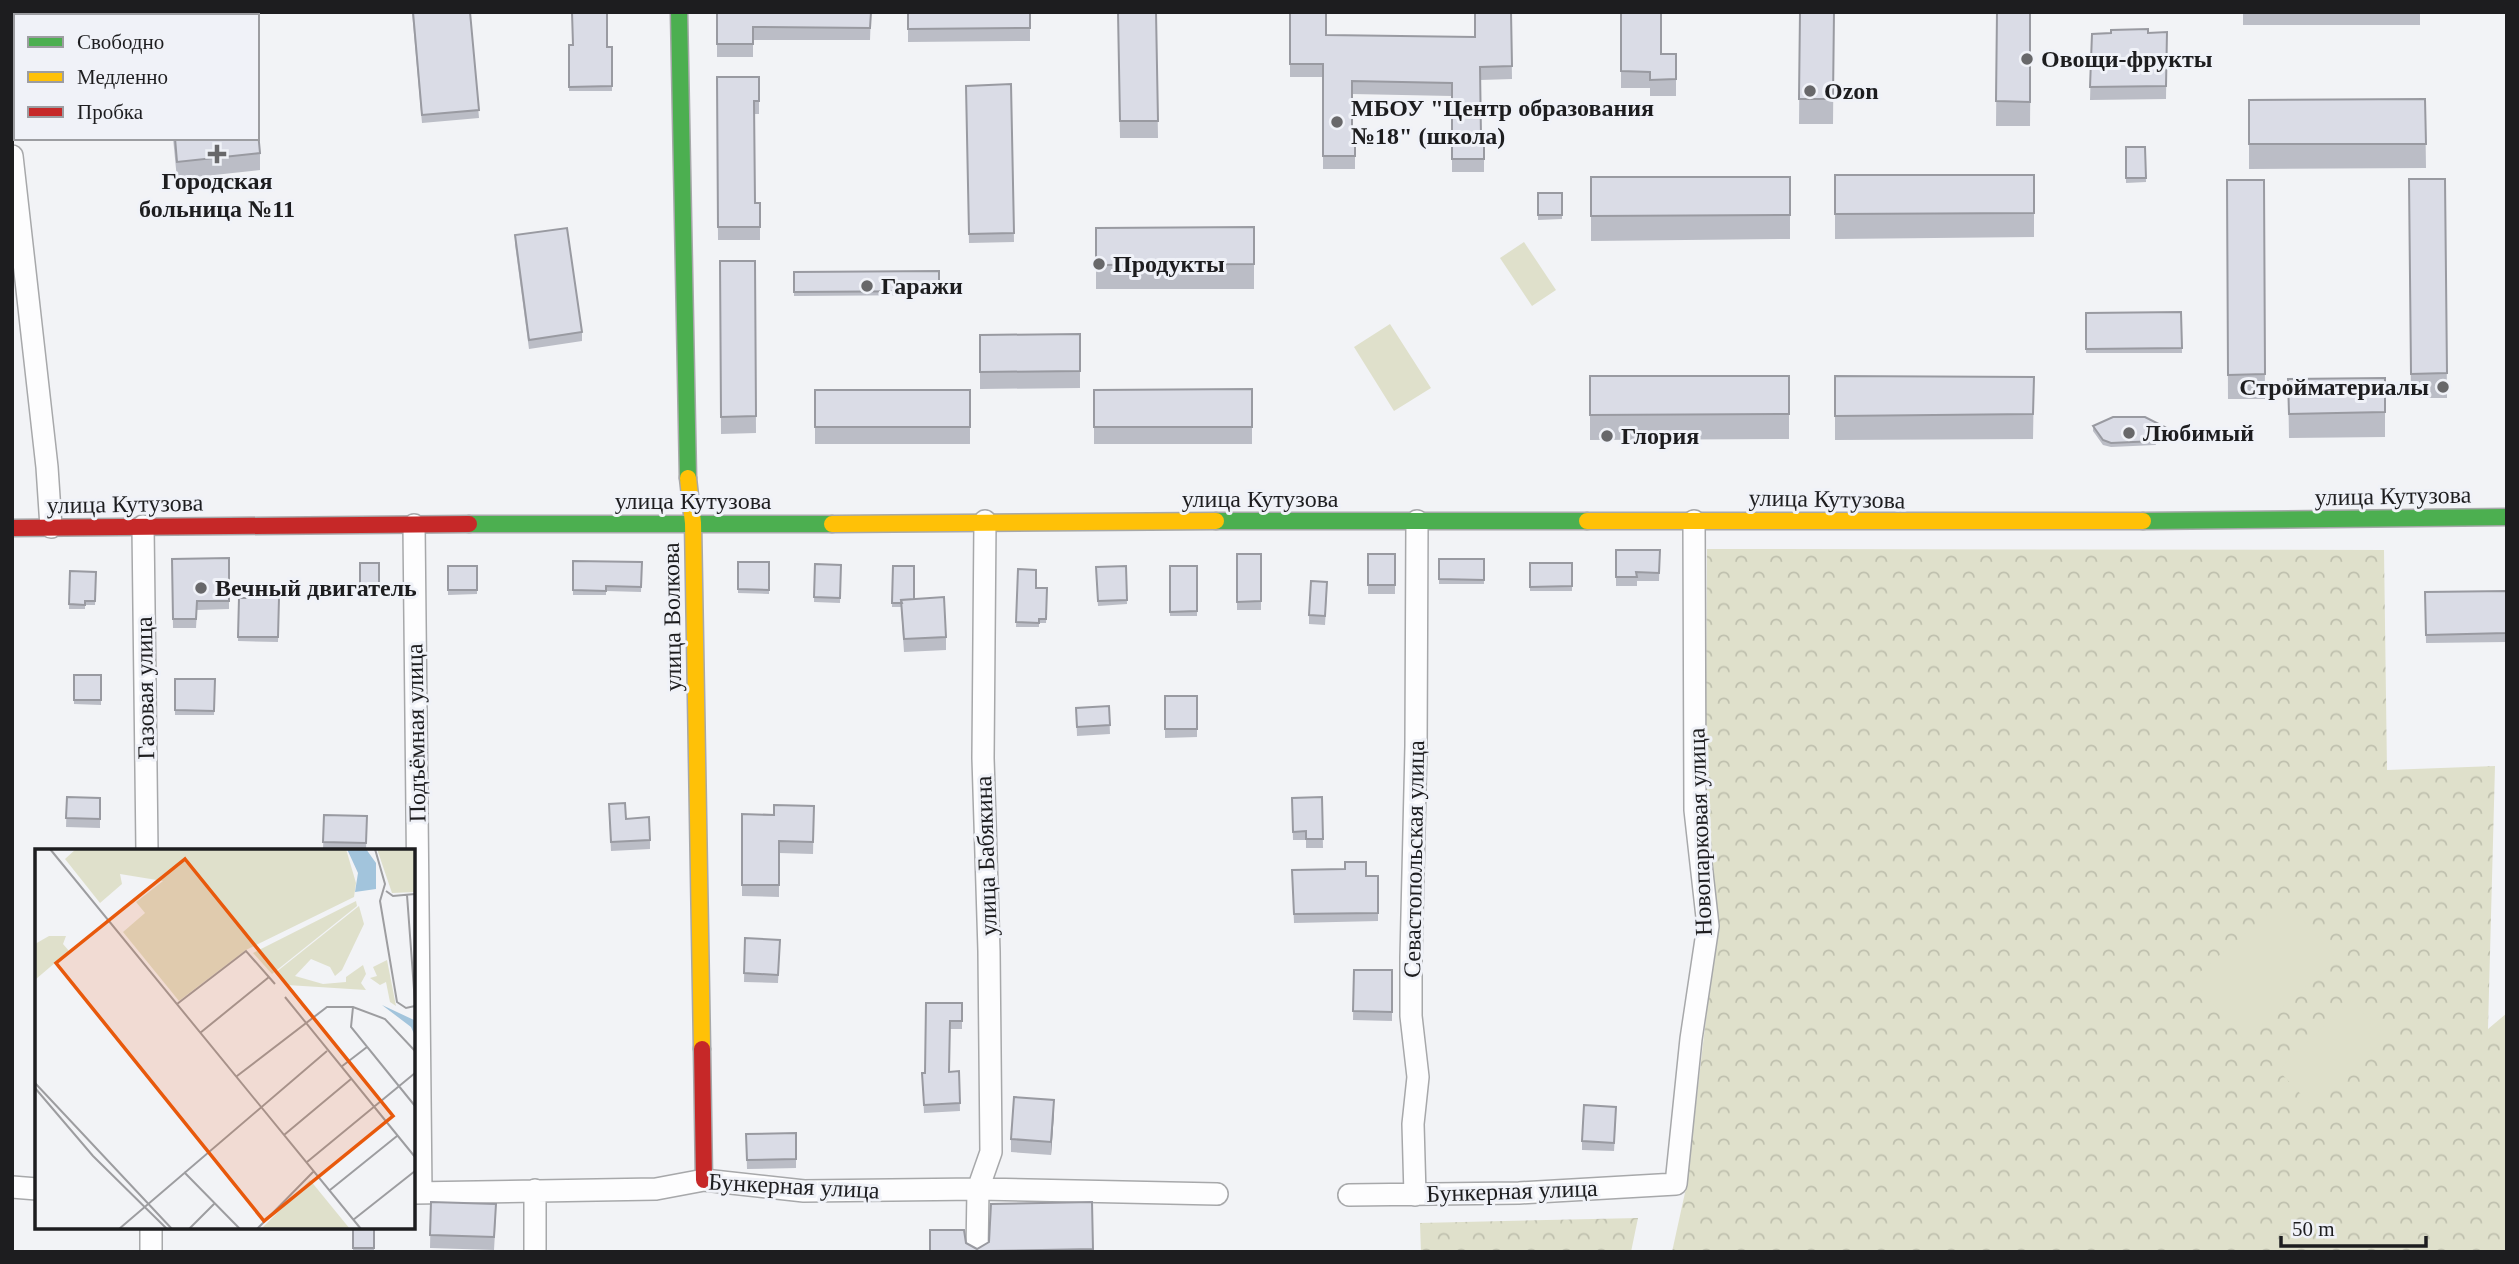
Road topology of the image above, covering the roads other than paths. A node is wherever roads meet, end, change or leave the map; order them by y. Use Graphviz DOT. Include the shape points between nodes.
graph roads {
  1 [pos="679,12"];
  2 [pos="12,156"];
  3 [pos="2507,517"];
  4 [pos="985,521"];
  5 [pos="1417,521"];
  6 [pos="1693,521"];
  7 [pos="693,523"];
  8 [pos="414,525"];
  9 [pos="143,526"];
  10 [pos="51,527"];
  11 [pos="12,528"];
  12 [pos="147,849"];
  13 [pos="704,1180"];
  14 [pos="1676,1184"];
  15 [pos="12,1188"];
  16 [pos="35,1189"];
  17 [pos="978,1189"];
  18 [pos="536,1190"];
  19 [pos="417,1193"];
  20 [pos="1217,1194"];
  21 [pos="1349,1195"];
  22 [pos="1415,1195"];
  23 [pos="151,1229"];
  24 [pos="151,1252"];
  25 [pos="535,1252"];
  26 [pos="977,1252"];
  1 -- 7 [label="main road, улица Волкова" via="688,480"];
  2 -- 10 [label="street"];
  3 -- 6 [label="main road, улица Кутузова"];
  4 -- 5 [label="main road, улица Кутузова"];
  4 -- 7 [label="main road, улица Кутузова"];
  4 -- 17 [label="street, улица Бабякина" via="991,1152"];
  5 -- 6 [label="main road, улица Кутузова"];
  5 -- 22 [label="street, Севастопольская улица" via="1411,958 1418,1077 1413,1124"];
  6 -- 14 [label="street, Новопарковая улица" via="1695,810 1708,926"];
  7 -- 8 [label="main road, улица Кутузова"];
  7 -- 13 [label="main road, улица Волкова"];
  8 -- 9 [label="main road, улица Кутузова"];
  8 -- 19 [label="street, Подъёмная улица"];
  9 -- 10 [label="main road, улица Кутузова"];
  9 -- 12 [label="street, Газовая улица"];
  10 -- 11 [label="main road, улица Кутузова"];
  13 -- 17 [label="street, Бункерная улица" via="804,1191"];
  13 -- 18 [label="street, Бункерная улица" via="656,1189"];
  14 -- 22 [label="street, Бункерная улица"];
  15 -- 16 [label="street"];
  17 -- 20 [label="street, Бункерная улица"];
  17 -- 26 [label="street, улица Бабякина"];
  18 -- 19 [label="street, Бункерная улица"];
  18 -- 25 [label="street"];
  21 -- 22 [label="street, Бункерная улица"];
  23 -- 24 [label="street"];
}
